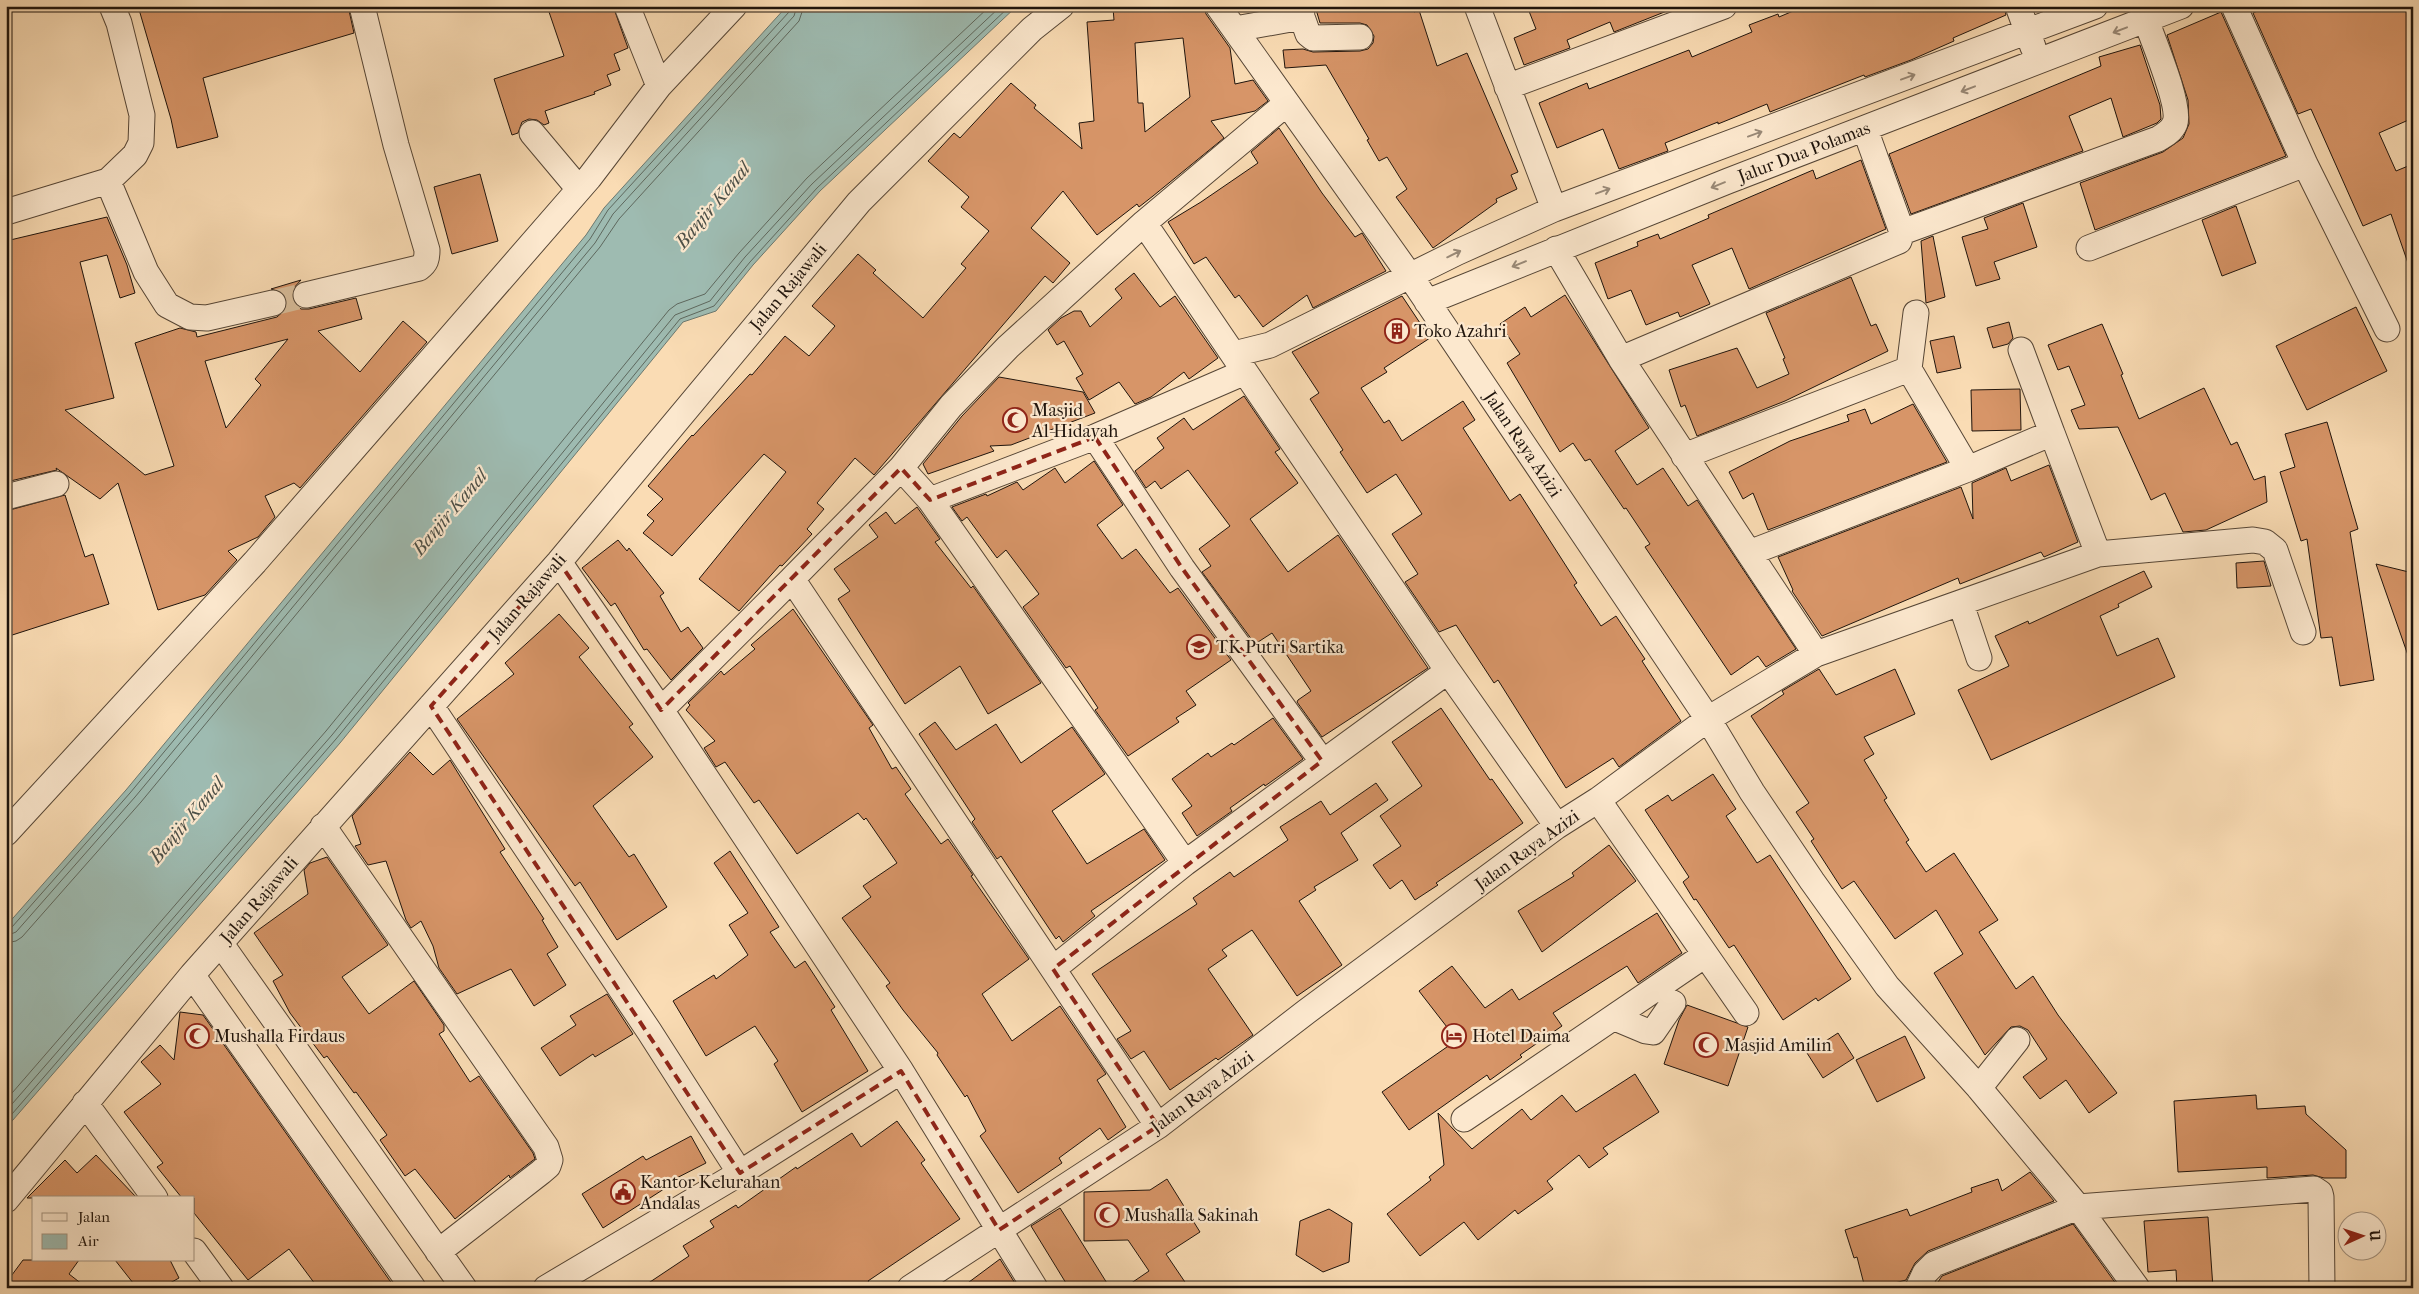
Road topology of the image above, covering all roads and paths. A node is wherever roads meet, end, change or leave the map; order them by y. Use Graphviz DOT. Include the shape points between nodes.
graph roads {
  1 [pos="112,6"];
  2 [pos="362,6"];
  3 [pos="627,6"];
  4 [pos="734,6"];
  5 [pos="1061,6"];
  6 [pos="1218,6"];
  7 [pos="1477,6"];
  8 [pos="1724,6"];
  9 [pos="2018,6"];
  10 [pos="2095,6"];
  11 [pos="2182,6"];
  12 [pos="2234,6"];
  13 [pos="1301,12"];
  14 [pos="2146,20"];
  15 [pos="1235,29"];
  16 [pos="2029,33"];
  17 [pos="1360,37"];
  18 [pos="2037,61"];
  19 [pos="659,86"];
  20 [pos="1507,87"];
  21 [pos="1287,103"];
  22 [pos="1866,129"];
  23 [pos="532,133"];
  24 [pos="2306,164"];
  25 [pos="108,181"];
  26 [pos="579,189"];
  27 [pos="1554,209"];
  28 [pos="6,212"];
  29 [pos="1144,223"];
  30 [pos="1902,232"];
  31 [pos="2089,248"];
  32 [pos="1556,249"];
  33 [pos="1410,276"];
  34 [pos="306,295"];
  35 [pos="1428,302"];
  36 [pos="274,303"];
  37 [pos="1916,313"];
  38 [pos="2387,329"];
  39 [pos="2021,350"];
  40 [pos="1621,358"];
  41 [pos="1239,363"];
  42 [pos="1909,369"];
  43 [pos="2052,434"];
  44 [pos="1095,437"];
  45 [pos="1684,456"];
  46 [pos="901,468"];
  47 [pos="1968,469"];
  48 [pos="56,484"];
  49 [pos="6,497"];
  50 [pos="930,500"];
  51 [pos="1749,554"];
  52 [pos="2098,554"];
  53 [pos="559,562"];
  54 [pos="792,579"];
  55 [pos="1961,604"];
  56 [pos="2302,632"];
  57 [pos="1816,654"];
  58 [pos="1979,658"];
  59 [pos="1448,671"];
  60 [pos="431,706"];
  61 [pos="661,710"];
  62 [pos="1708,719"];
  63 [pos="1322,761"];
  64 [pos="1598,800"];
  65 [pos="323,826"];
  66 [pos="1557,826"];
  67 [pos="6,833"];
  68 [pos="1185,863"];
  69 [pos="221,944"];
  70 [pos="1705,955"];
  71 [pos="1053,969"];
  72 [pos="192,975"];
  73 [pos="1673,1003"];
  74 [pos="1746,1013"];
  75 [pos="1615,1018"];
  76 [pos="2017,1040"];
  77 [pos="901,1071"];
  78 [pos="1979,1088"];
  79 [pos="85,1103"];
  80 [pos="1464,1119"];
  81 [pos="1158,1126"];
  82 [pos="363,1146"];
  83 [pos="330,1170"];
  84 [pos="740,1173"];
  85 [pos="154,1196"];
  86 [pos="6,1200"];
  87 [pos="2078,1206"];
  88 [pos="999,1230"];
  89 [pos="195,1252"];
  90 [pos="438,1252"];
  91 [pos="221,1288"];
  92 [pos="412,1288"];
  93 [pos="464,1288"];
  94 [pos="546,1288"];
  95 [pos="910,1288"];
  96 [pos="1034,1288"];
  97 [pos="1918,1288"];
  98 [pos="2137,1288"];
  99 [pos="2322,1288"];
  1 -- 25 [label="street" via="143,130 135,155"];
  2 -- 34 [label="street" via="427,258 419,268"];
  3 -- 19 [label="street"];
  4 -- 19 [label="street"];
  5 -- 53 [label="street, Jalan Rajawali" via="1032,30 859,202"];
  6 -- 15 [label="street, Jalan Raya Azizi"];
  7 -- 20 [label="street"];
  8 -- 20 [label="street"];
  9 -- 16 [label="street"];
  10 -- 16 [label="street, Jalur Dua Polamas"];
  11 -- 14 [label="street, Jalur Dua Polamas"];
  12 -- 24 [label="street"];
  13 -- 15 [label="street"];
  13 -- 17 [label="street" via="1308,34 1313,38"];
  14 -- 18 [label="street, Jalur Dua Polamas, one-way"];
  14 -- 30 [label="street" via="2176,113 2175,122 2167,134"];
  15 -- 21 [label="street, Jalan Raya Azizi"];
  16 -- 18 [label="street"];
  27 -- 16 [label="street, Jalur Dua Polamas, one-way"];
  18 -- 22 [label="street, Jalur Dua Polamas, one-way"];
  19 -- 26 [label="street"];
  20 -- 27 [label="street"];
  21 -- 29 [label="street"];
  21 -- 33 [label="street, Jalan Raya Azizi"];
  22 -- 30 [label="street"];
  22 -- 32 [label="street, Jalur Dua Polamas, one-way"];
  23 -- 26 [label="street"];
  24 -- 31 [label="street"];
  24 -- 38 [label="street"];
  25 -- 28 [label="street"];
  25 -- 36 [label="street" via="146,272 167,304 190,317 207,318"];
  26 -- 67 [label="street" via="255,562"];
  33 -- 27 [label="street, Jalur Dua Polamas, one-way"];
  29 -- 41 [label="street"];
  29 -- 46 [label="street" via="1008,347 951,406"];
  30 -- 40 [label="street" via="1899,241 1891,246"];
  32 -- 35 [label="street, Jalur Dua Polamas, one-way"];
  32 -- 40 [label="street"];
  33 -- 35 [label="street, Jalan Raya Azizi"];
  33 -- 41 [label="street, Jalur Dua Polamas"];
  35 -- 62 [label="street, Jalan Raya Azizi"];
  37 -- 42 [label="street"];
  39 -- 43 [label="street"];
  40 -- 45 [label="street"];
  41 -- 44 [label="street, Jalur Dua Polamas"];
  41 -- 59 [label="street"];
  42 -- 45 [label="street"];
  42 -- 47 [label="street"];
  43 -- 47 [label="street"];
  43 -- 52 [label="street"];
  44 -- 50 [label="street, Jalur Dua Polamas"];
  44 -- 63 [label="street" via="1182,568"];
  45 -- 51 [label="street"];
  46 -- 50 [label="street"];
  46 -- 54 [label="street"];
  47 -- 51 [label="street"];
  48 -- 49 [label="street"];
  50 -- 68 [label="street"];
  51 -- 57 [label="street"];
  52 -- 55 [label="street"];
  52 -- 56 [label="street" via="2180,545 2265,542 2275,550"];
  53 -- 60 [label="street, Jalan Rajawali"];
  53 -- 61 [label="street"];
  54 -- 61 [label="street"];
  54 -- 71 [label="street"];
  55 -- 57 [label="street"];
  55 -- 58 [label="street"];
  57 -- 62 [label="street"];
  59 -- 63 [label="street"];
  59 -- 66 [label="street"];
  60 -- 65 [label="street, Jalan Rajawali"];
  60 -- 84 [label="street"];
  61 -- 77 [label="street"];
  62 -- 64 [label="street, Jalan Raya Azizi"];
  62 -- 78 [label="street" via="1752,792 1887,986"];
  63 -- 68 [label="street"];
  64 -- 66 [label="street, Jalan Raya Azizi"];
  64 -- 70 [label="street"];
  65 -- 69 [label="street, Jalan Rajawali"];
  65 -- 90 [label="street" via="549,1154 548,1166"];
  66 -- 81 [label="street, Jalan Raya Azizi"];
  68 -- 71 [label="street"];
  69 -- 72 [label="street, Jalan Rajawali"];
  69 -- 82 [label="street"];
  70 -- 74 [label="street"];
  70 -- 75 [label="street"];
  71 -- 81 [label="street"];
  72 -- 79 [label="street, Jalan Rajawali"];
  72 -- 83 [label="street"];
  73 -- 75 [label="street" via="1653,1032"];
  75 -- 80 [label="street"];
  76 -- 78 [label="street"];
  77 -- 84 [label="street"];
  77 -- 88 [label="street"];
  78 -- 87 [label="street"];
  79 -- 85 [label="street"];
  79 -- 86 [label="street, Jalan Rajawali"];
  81 -- 88 [label="street, Jalan Raya Azizi"];
  82 -- 83 [label="street"];
  82 -- 90 [label="street"];
  83 -- 92 [label="street"];
  84 -- 94 [label="street"];
  87 -- 97 [label="street" via="1934,1264"];
  87 -- 98 [label="street"];
  87 -- 99 [label="street" via="2314,1190 2321,1197"];
  88 -- 95 [label="street, Jalan Raya Azizi"];
  88 -- 96 [label="street"];
  89 -- 91 [label="street"];
  90 -- 93 [label="street"];
}
